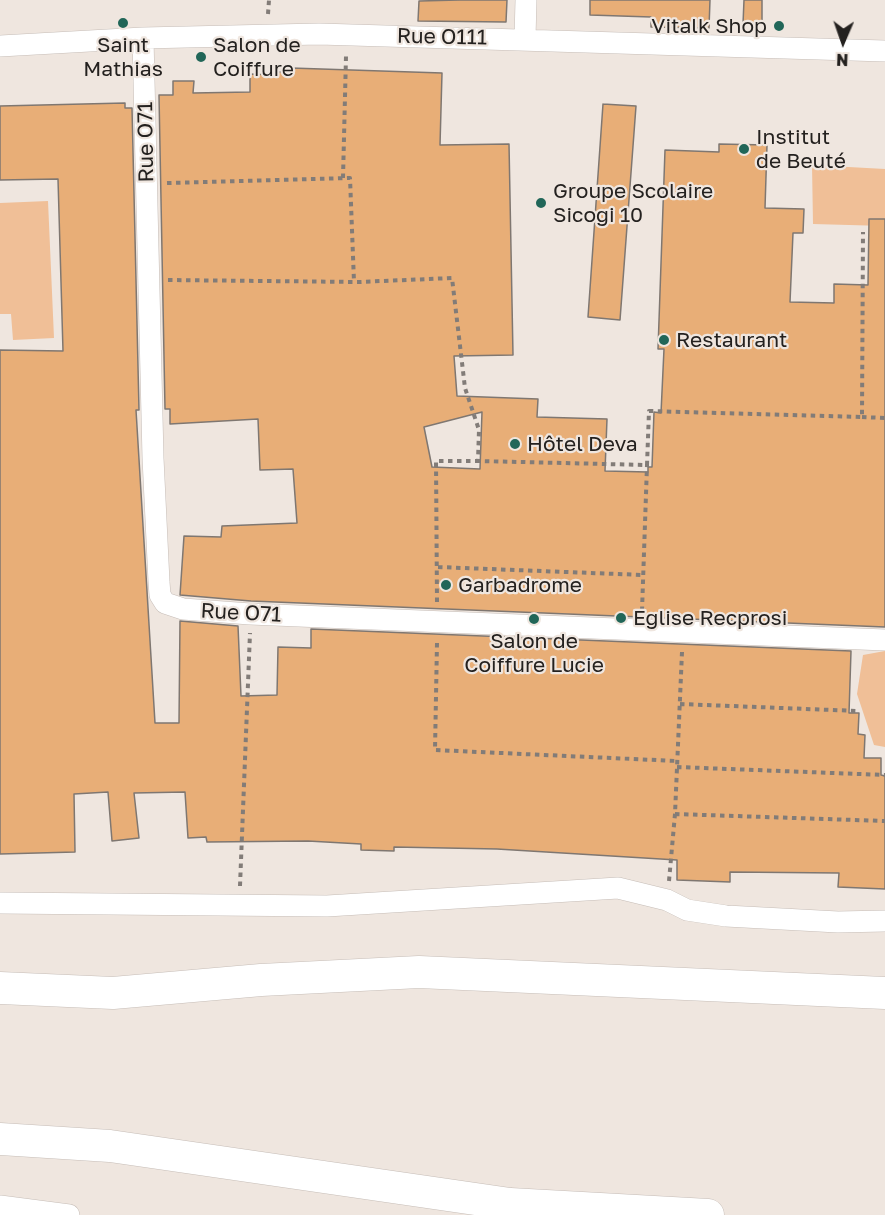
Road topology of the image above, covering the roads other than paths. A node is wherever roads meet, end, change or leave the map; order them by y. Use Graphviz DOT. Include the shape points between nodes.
graph roads {
  1 [pos="526,0"];
  2 [pos="143,38"];
  3 [pos="525,38"];
  4 [pos="0,46"];
  5 [pos="885,51"];
  6 [pos="885,640"];
  7 [pos="0,903"];
  8 [pos="885,921"];
  9 [pos="0,988"];
  10 [pos="885,993"];
  11 [pos="0,1139"];
  12 [pos="2,1209"];
  13 [pos="69,1215"];
  14 [pos="708,1215"];
  1 -- 3 [label="street"];
  2 -- 3 [label="street, Rue O111"];
  2 -- 4 [label="street, Rue O111"];
  2 -- 6 [label="street, Rue O71" via="153,458 160,596 165,603 177,608 250,614"];
  3 -- 5 [label="street, Rue O111"];
  7 -- 8 [label="street" via="327,906 618,888 667,900 687,910 749,918"];
  9 -- 10 [label="highway" via="113,993 419,972"];
  11 -- 14 [label="highway" via="110,1146 510,1204"];
  12 -- 13 [label="street"];
}
